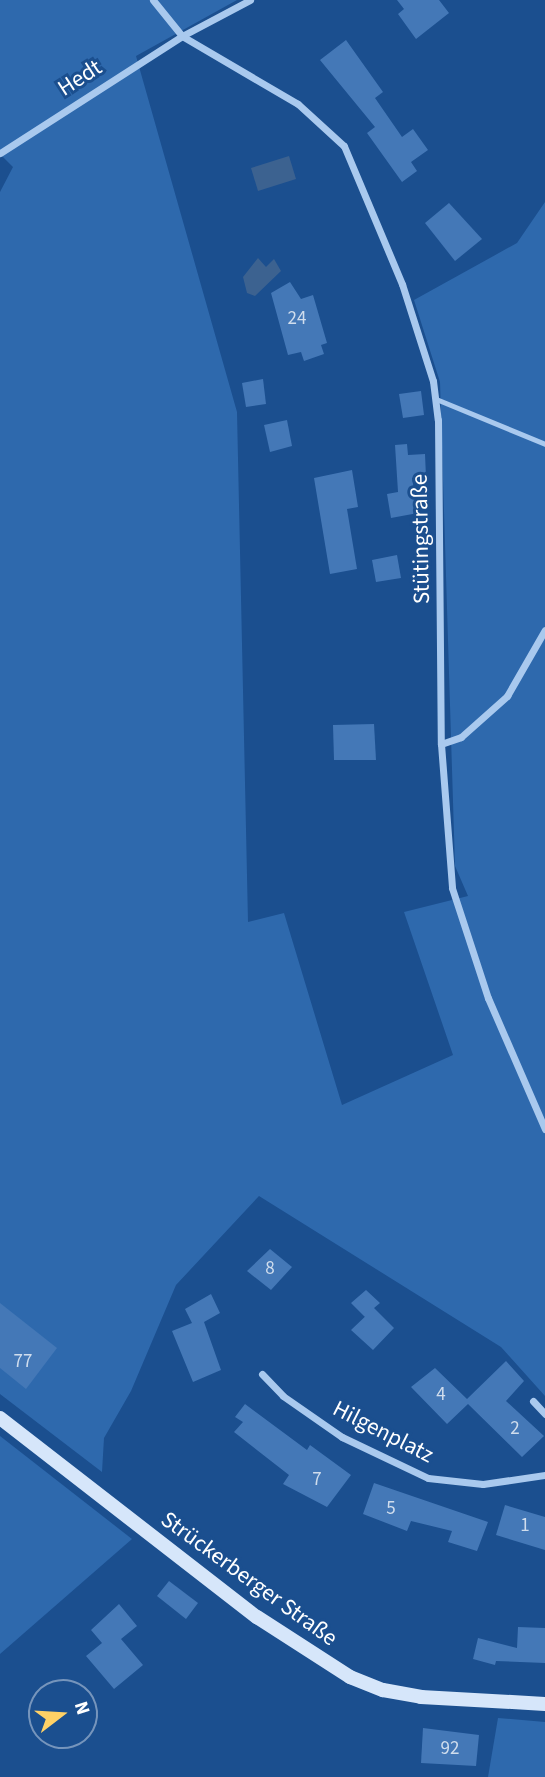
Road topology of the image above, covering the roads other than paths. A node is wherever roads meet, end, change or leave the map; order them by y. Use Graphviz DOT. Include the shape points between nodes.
graph roads {
  1 [pos="153,0"];
  2 [pos="250,0"];
  3 [pos="182,36"];
  4 [pos="0,153"];
  5 [pos="436,399"];
  6 [pos="545,444"];
  7 [pos="545,630"];
  8 [pos="442,744"];
  9 [pos="545,1129"];
  10 [pos="262,1374"];
  11 [pos="533,1401"];
  12 [pos="545,1414"];
  13 [pos="0,1418"];
  14 [pos="545,1475"];
  15 [pos="545,1703"];
  1 -- 3 [label="street, Stütingstraße"];
  2 -- 3 [label="street"];
  3 -- 4 [label="street, Hedt"];
  3 -- 5 [label="street, Stütingstraße" via="298,104 344,146 402,284"];
  5 -- 6 [label="lane"];
  5 -- 8 [label="street, Stütingstraße"];
  7 -- 8 [label="street" via="507,696 461,737"];
  8 -- 9 [label="street, Stütingstraße" via="448,863 456,906 488,998"];
  10 -- 14 [label="street, Hilgenplatz" via="283,1396 342,1437 428,1478 483,1484"];
  11 -- 12 [label="street"];
  13 -- 15 [label="main road, Strückerberger Straße" via="257,1617 350,1677 383,1690 421,1697"];
}
